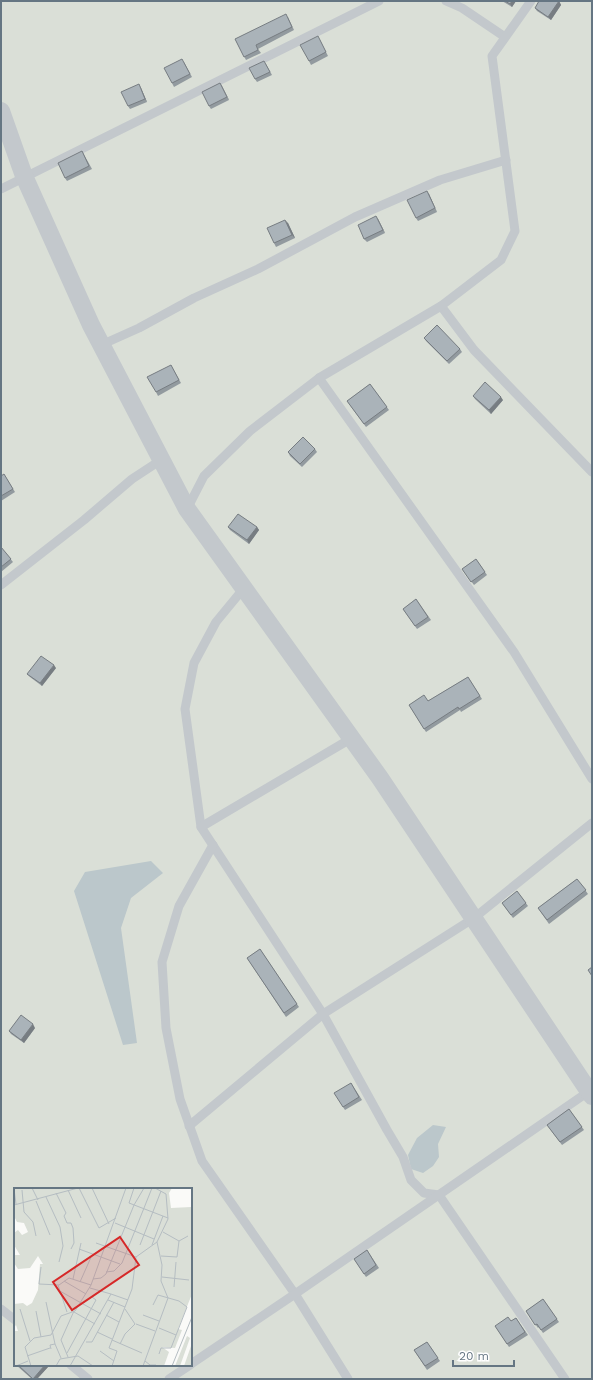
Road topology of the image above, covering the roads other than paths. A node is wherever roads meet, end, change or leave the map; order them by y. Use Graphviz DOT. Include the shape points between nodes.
graph roads {
  1 [pos="379,1"];
  2 [pos="446,1"];
  3 [pos="531,1"];
  4 [pos="505,37"];
  5 [pos="1,111"];
  6 [pos="506,160"];
  7 [pos="24,176"];
  8 [pos="1,189"];
  9 [pos="441,306"];
  10 [pos="101,345"];
  11 [pos="319,378"];
  12 [pos="162,460"];
  13 [pos="592,472"];
  14 [pos="187,509"];
  15 [pos="1,585"];
  16 [pos="244,588"];
  17 [pos="352,738"];
  18 [pos="592,779"];
  19 [pos="592,823"];
  20 [pos="201,827"];
  21 [pos="213,845"];
  22 [pos="474,918"];
  23 [pos="324,1014"];
  24 [pos="591,1092"];
  25 [pos="189,1126"];
  26 [pos="439,1195"];
  27 [pos="295,1294"];
  28 [pos="1,1309"];
  29 [pos="14,1319"];
  30 [pos="192,1363"];
  31 [pos="72,1366"];
  32 [pos="187,1366"];
  33 [pos="88,1379"];
  34 [pos="169,1379"];
  35 [pos="348,1379"];
  36 [pos="565,1379"];
  1 -- 7 [label="lane"];
  2 -- 4 [label="lane" via="462,8"];
  3 -- 4 [label="lane"];
  4 -- 6 [label="lane" via="492,56"];
  5 -- 7 [label="street"];
  6 -- 9 [label="lane" via="515,231 501,260"];
  6 -- 10 [label="lane" via="440,180 355,217 258,269"];
  7 -- 8 [label="lane"];
  7 -- 10 [label="street"];
  9 -- 11 [label="lane"];
  9 -- 13 [label="lane" via="474,350"];
  10 -- 12 [label="street"];
  11 -- 14 [label="lane" via="250,431 209,471"];
  11 -- 18 [label="lane" via="514,652"];
  12 -- 14 [label="street"];
  12 -- 15 [label="lane" via="132,479"];
  14 -- 16 [label="street"];
  16 -- 17 [label="street"];
  16 -- 20 [label="lane" via="216,622 194,663 185,709"];
  17 -- 20 [label="lane"];
  17 -- 22 [label="street"];
  19 -- 22 [label="lane"];
  20 -- 21 [label="lane"];
  21 -- 23 [label="lane"];
  21 -- 25 [label="lane" via="179,906 162,962 166,1028 180,1099"];
  22 -- 23 [label="lane"];
  22 -- 24 [label="street"];
  23 -- 25 [label="lane"];
  23 -- 26 [label="lane" via="403,1157 411,1180 424,1193"];
  24 -- 26 [label="lane"];
  25 -- 27 [label="lane" via="202,1161"];
  26 -- 27 [label="lane"];
  26 -- 36 [label="lane"];
  27 -- 30 [label="lane"];
  27 -- 35 [label="lane"];
  28 -- 29 [label="lane"];
  31 -- 33 [label="lane"];
  32 -- 34 [label="lane"];
}
